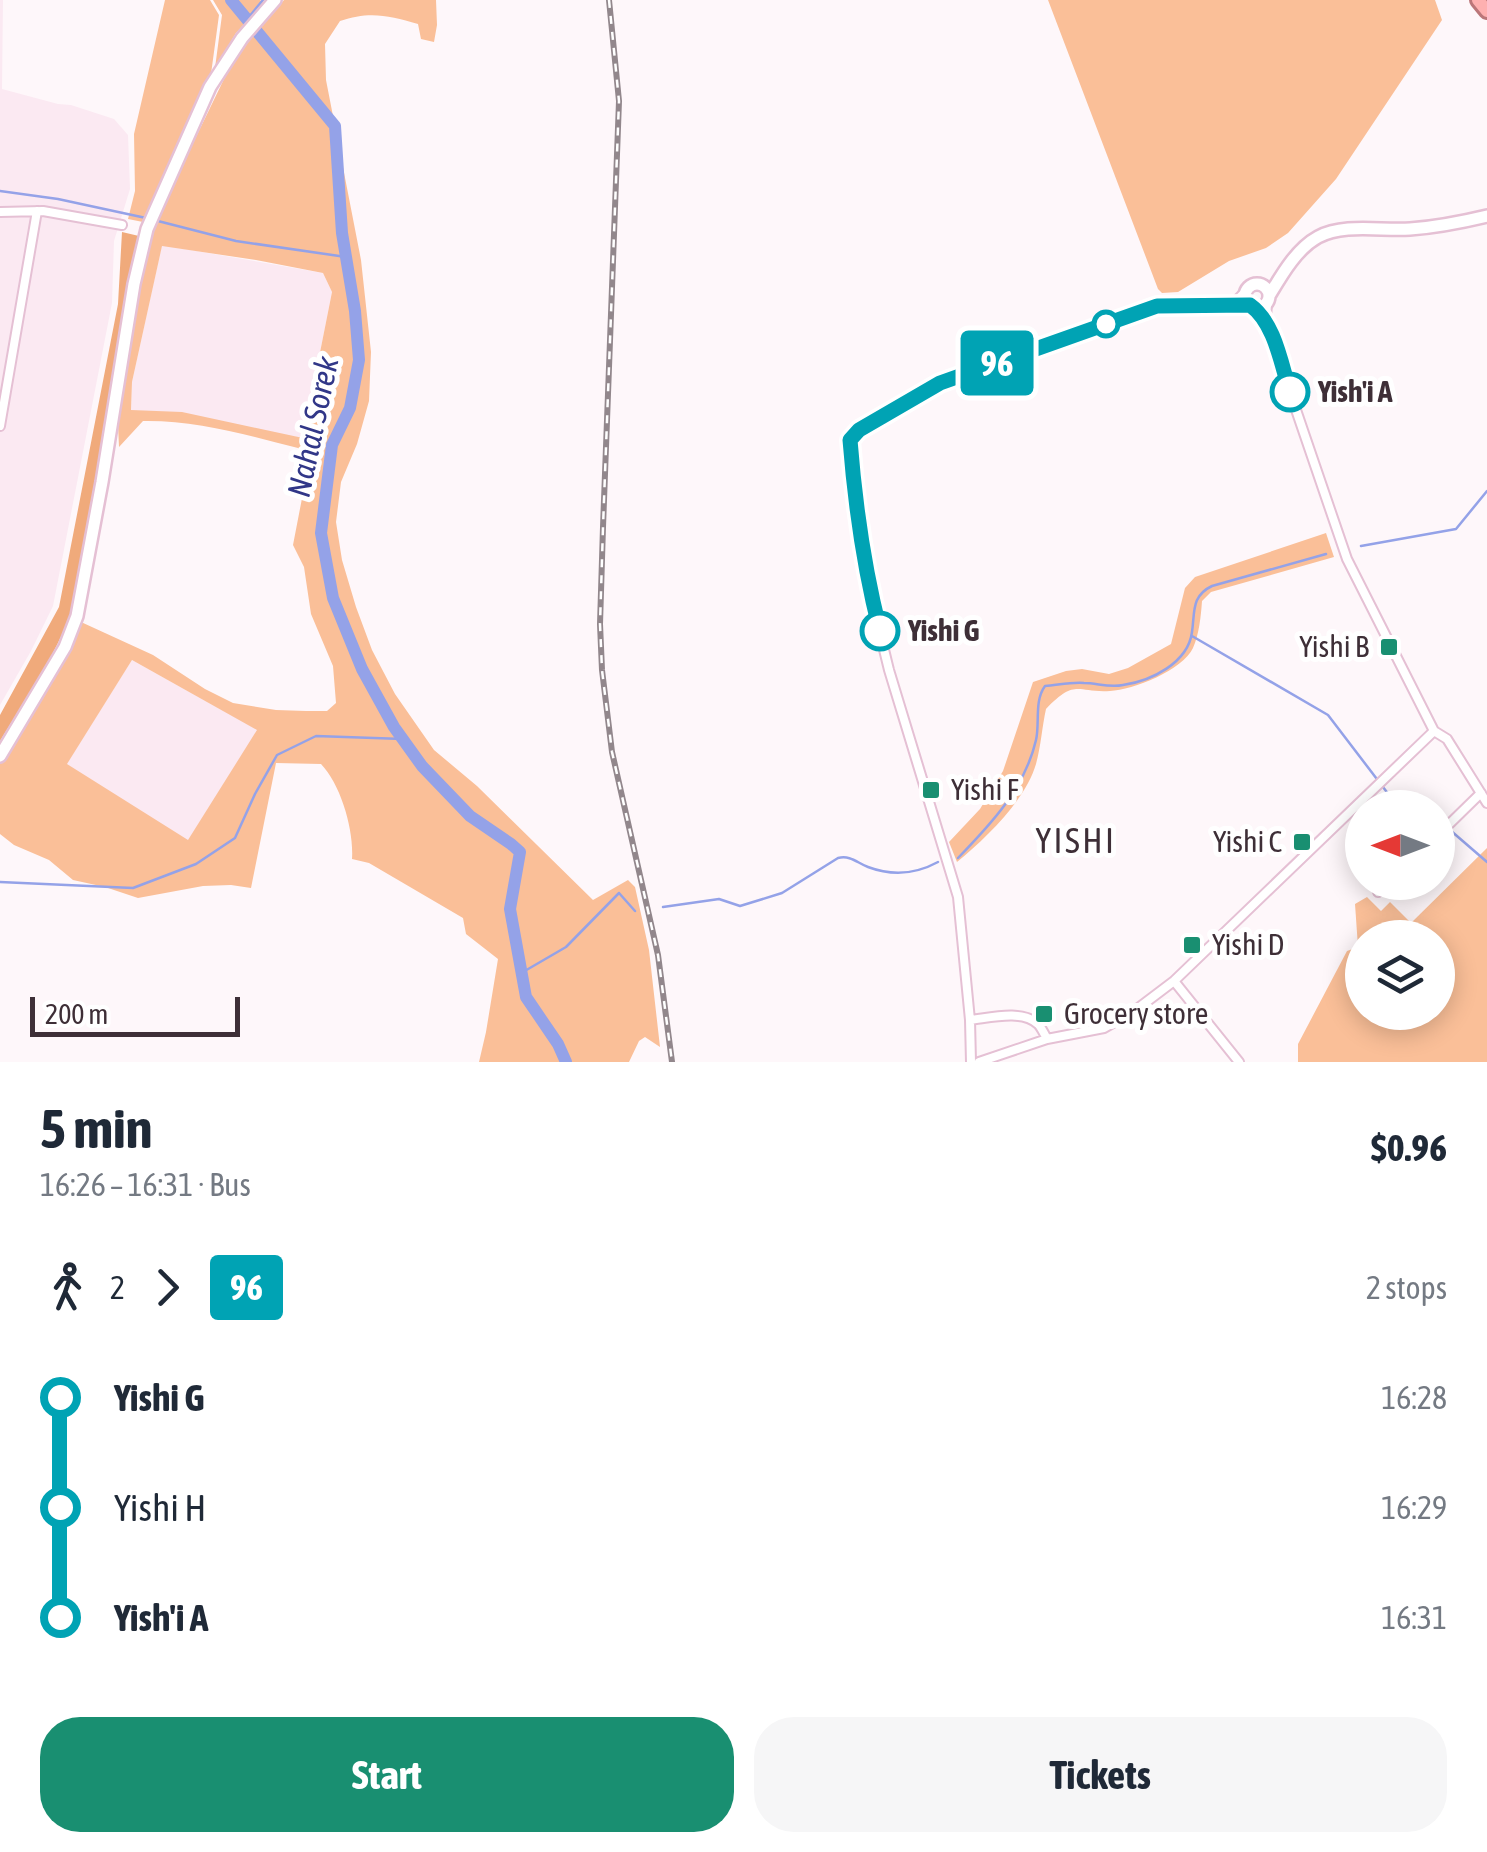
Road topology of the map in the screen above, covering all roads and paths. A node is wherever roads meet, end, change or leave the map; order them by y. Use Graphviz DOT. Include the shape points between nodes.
graph roads {
  1 [pos="275,0"];
  2 [pos="1478,0"];
  3 [pos="1487,11"];
  4 [pos="37,211"];
  5 [pos="0,212"];
  6 [pos="1487,216"];
  7 [pos="122,225"];
  8 [pos="1280,277"];
  9 [pos="1260,284"];
  10 [pos="1246,291"];
  11 [pos="1268,299"];
  12 [pos="1231,306"];
  13 [pos="1251,306"];
  14 [pos="1266,322"];
  15 [pos="0,426"];
  16 [pos="1434,731"];
  17 [pos="0,756"];
  18 [pos="1481,792"];
  19 [pos="1487,803"];
  20 [pos="1455,818"];
  21 [pos="1174,981"];
  22 [pos="970,1020"];
  23 [pos="1047,1039"];
  24 [pos="971,1062"];
  25 [pos="979,1062"];
  26 [pos="1239,1062"];
  1 -- 17 [label="main road" via="210,87 146,230 77,616"];
  2 -- 3 [label="highway"];
  4 -- 5 [label="street"];
  4 -- 7 [label="street"];
  4 -- 15 [label="street"];
  6 -- 8 [label="main road" via="1324,234"];
  8 -- 9 [label="main road"];
  8 -- 11 [label="main road"];
  9 -- 10 [label="main road"];
  9 -- 11 [label="main road"];
  10 -- 12 [label="street"];
  10 -- 13 [label="main road"];
  11 -- 13 [label="main road" via="1260,308"];
  11 -- 14 [label="street"];
  12 -- 13 [label="street"];
  12 -- 22 [label="street" via="1157,306 940,383 850,440 866,572 958,898"];
  13 -- 14 [label="street"];
  14 -- 16 [label="street" via="1347,559"];
  16 -- 18 [label="street" via="1447,739"];
  16 -- 21 [label="street"];
  18 -- 19 [label="street"];
  18 -- 20 [label="street"];
  21 -- 23 [label="street" via="1104,1028"];
  21 -- 26 [label="street"];
  22 -- 23 [label="street" via="1022,1017 1037,1023"];
  22 -- 24 [label="street"];
  23 -- 25 [label="street"];
}
